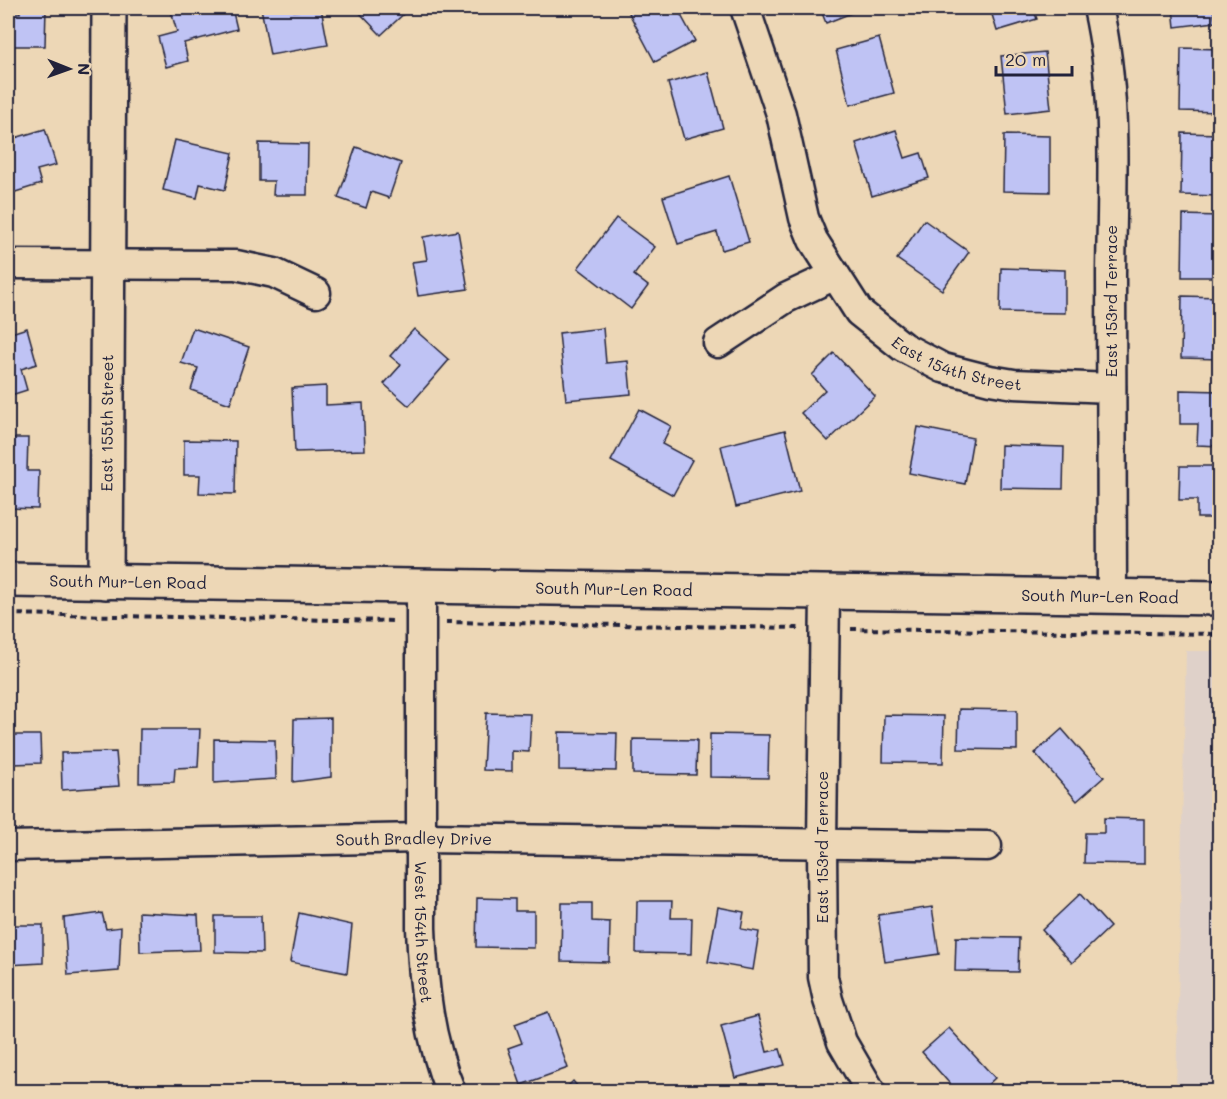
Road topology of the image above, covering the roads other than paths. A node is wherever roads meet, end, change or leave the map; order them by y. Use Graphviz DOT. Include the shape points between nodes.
graph roads {
  1 [pos="109,8"];
  2 [pos="745,8"];
  3 [pos="1098,8"];
  4 [pos="8,264"];
  5 [pos="108,264"];
  6 [pos="835,275"];
  7 [pos="316,293"];
  8 [pos="718,344"];
  9 [pos="1111,388"];
  10 [pos="8,580"];
  11 [pos="106,582"];
  12 [pos="421,587"];
  13 [pos="825,592"];
  14 [pos="1112,596"];
  15 [pos="1220,597"];
  16 [pos="422,838"];
  17 [pos="822,844"];
  18 [pos="8,846"];
  19 [pos="987,846"];
  20 [pos="451,1092"];
  21 [pos="871,1092"];
  1 -- 5 [label="main road, East 155th Street"];
  2 -- 6 [label="street, East 154th Street" via="781,114 804,218"];
  3 -- 9 [label="street, East 153rd Terrace" via="1106,41 1113,110"];
  4 -- 5 [label="street"];
  5 -- 7 [label="street" via="236,265 274,273"];
  5 -- 11 [label="main road, East 155th Street"];
  6 -- 8 [label="street" via="786,298"];
  6 -- 9 [label="street, East 154th Street" via="860,312 903,347 943,368 1014,384"];
  9 -- 14 [label="street, East 153rd Terrace"];
  10 -- 11 [label="main road, South Mur-Len Road"];
  11 -- 12 [label="main road, South Mur-Len Road"];
  12 -- 13 [label="main road, South Mur-Len Road"];
  12 -- 16 [label="street, West 154th Street"];
  13 -- 14 [label="main road, South Mur-Len Road"];
  13 -- 17 [label="street, East 153rd Terrace"];
  14 -- 15 [label="main road, South Mur-Len Road"];
  16 -- 17 [label="street, South Bradley Drive"];
  16 -- 18 [label="street, South Bradley Drive"];
  16 -- 20 [label="street, West 154th Street" via="423,978 430,1022"];
  17 -- 19 [label="street, South Bradley Drive"];
  17 -- 21 [label="street, East 153rd Terrace" via="823,977 842,1042"];
}
